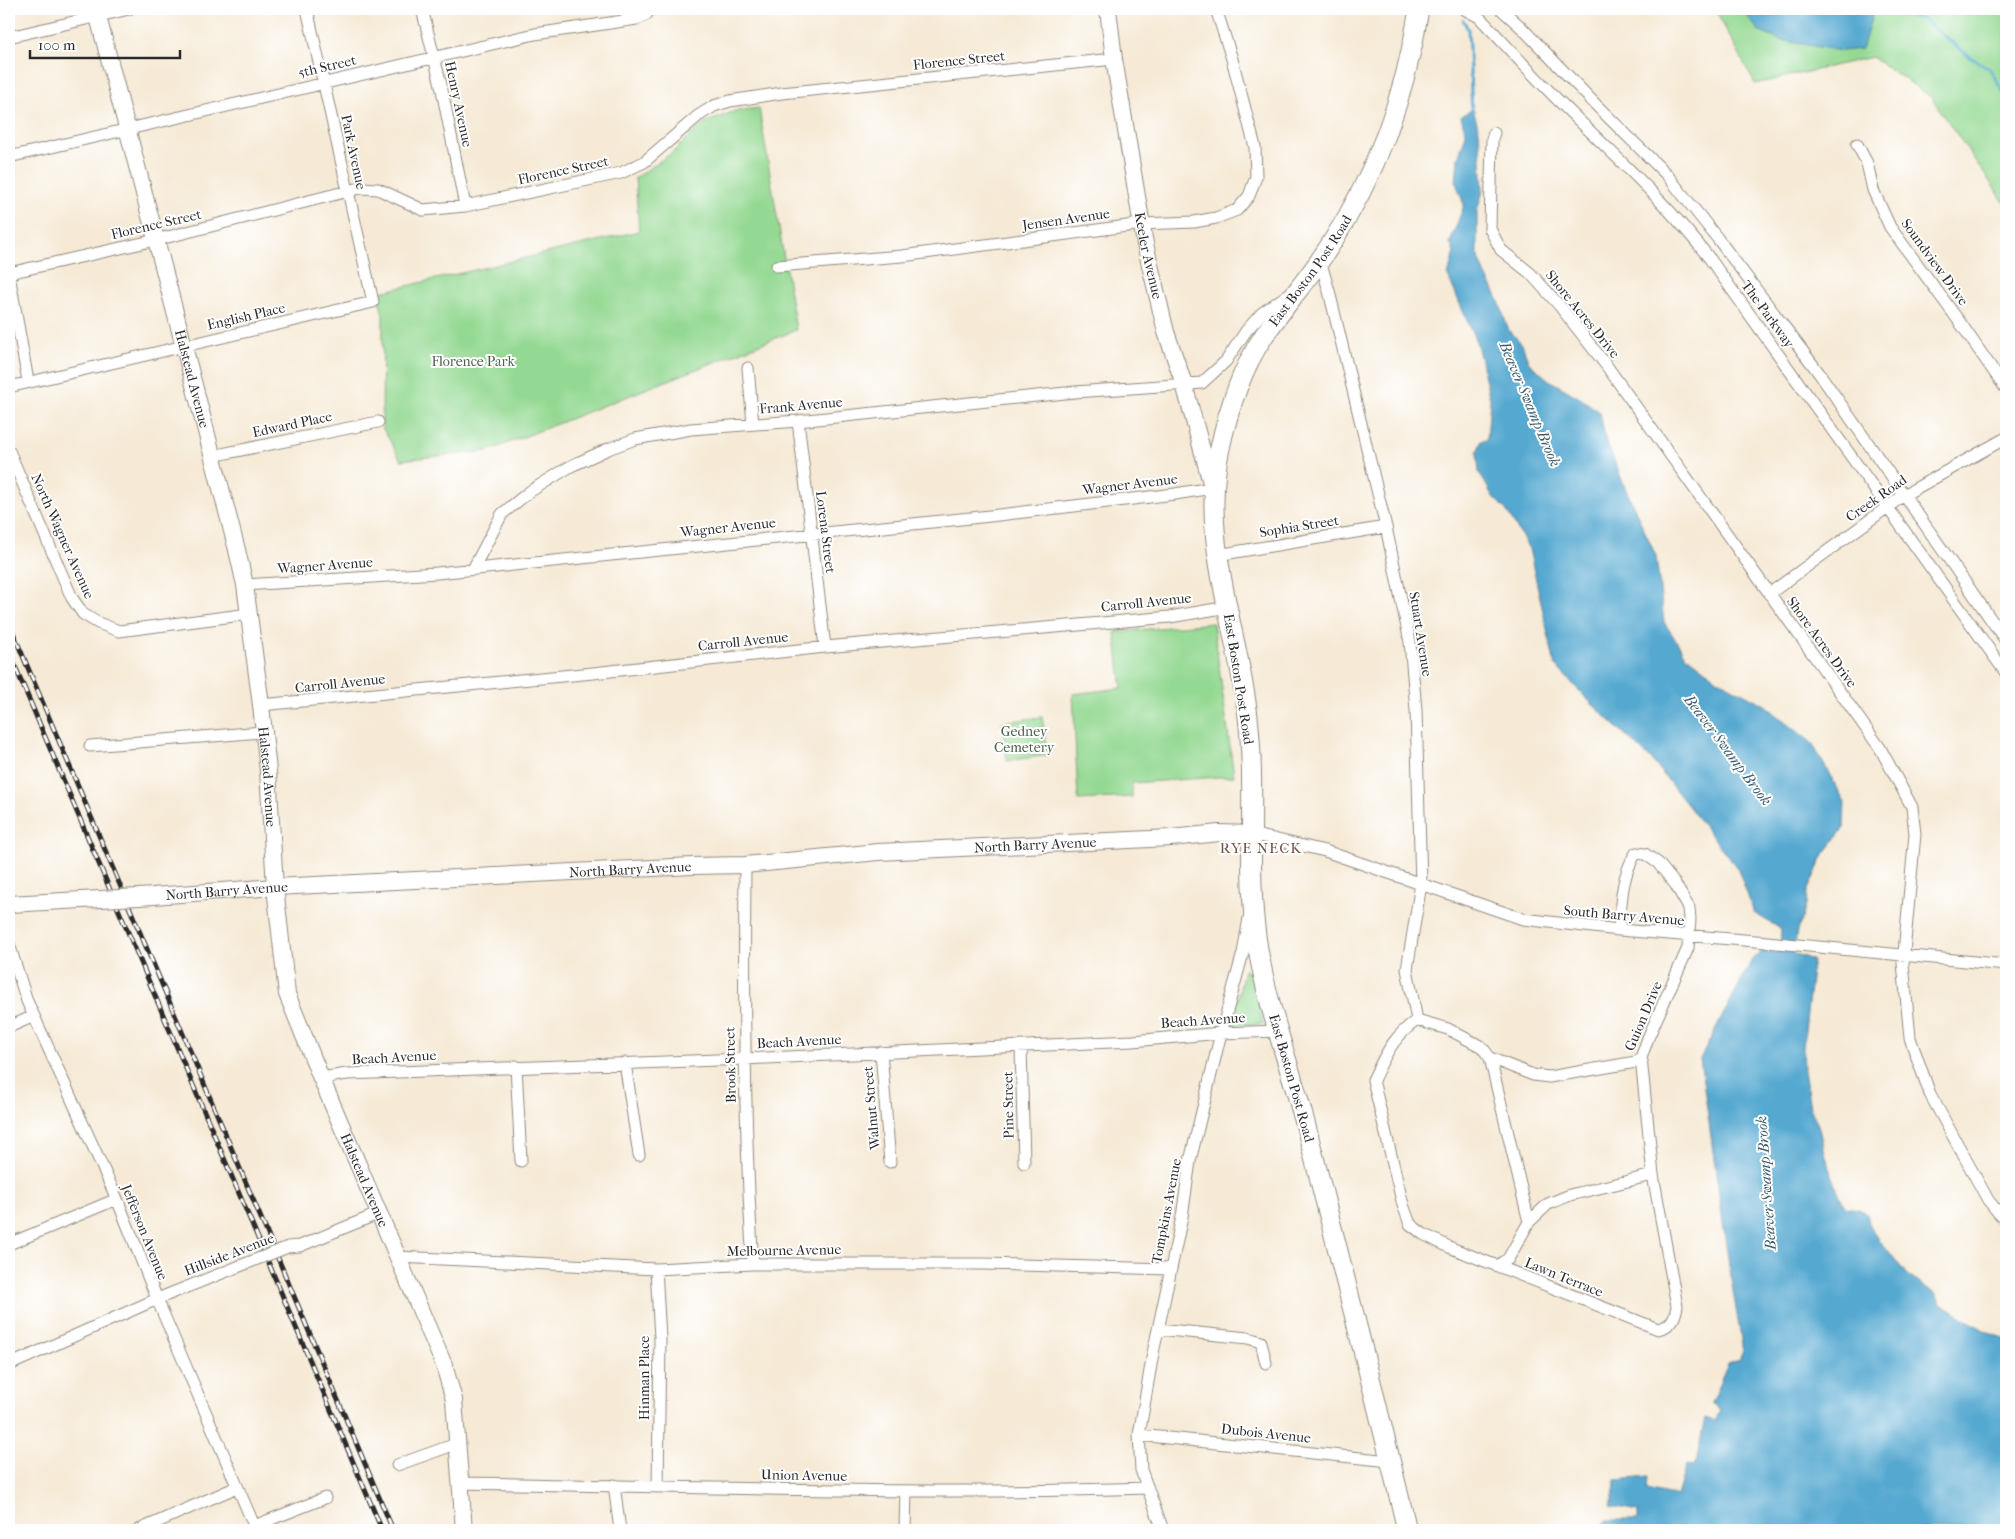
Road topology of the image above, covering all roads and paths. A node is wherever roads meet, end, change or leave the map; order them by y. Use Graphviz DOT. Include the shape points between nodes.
graph roads {
  1 [pos="129,9"];
  2 [pos="307,9"];
  3 [pos="422,9"];
  4 [pos="650,9"];
  5 [pos="1108,9"];
  6 [pos="1216,9"];
  7 [pos="1419,9"];
  8 [pos="1464,9"];
  9 [pos="1501,9"];
  10 [pos="97,12"];
  11 [pos="9,37"];
  12 [pos="434,58"];
  13 [pos="1114,59"];
  14 [pos="324,82"];
  15 [pos="128,129"];
  16 [pos="1494,133"];
  17 [pos="1857,144"];
  18 [pos="9,156"];
  19 [pos="347,191"];
  20 [pos="465,206"];
  21 [pos="1142,224"];
  22 [pos="156,240"];
  23 [pos="1320,260"];
  24 [pos="777,266"];
  25 [pos="9,274"];
  26 [pos="1298,288"];
  27 [pos="373,302"];
  28 [pos="184,346"];
  29 [pos="748,368"];
  30 [pos="28,381"];
  31 [pos="1184,384"];
  32 [pos="9,387"];
  33 [pos="2006,389"];
  34 [pos="798,421"];
  35 [pos="378,422"];
  36 [pos="753,424"];
  37 [pos="2006,438"];
  38 [pos="9,451"];
  39 [pos="212,456"];
  40 [pos="1213,493"];
  41 [pos="1904,495"];
  42 [pos="1887,508"];
  43 [pos="1386,527"];
  44 [pos="812,534"];
  45 [pos="1217,555"];
  46 [pos="473,569"];
  47 [pos="245,585"];
  48 [pos="1769,594"];
  49 [pos="1228,608"];
  50 [pos="248,614"];
  51 [pos="2006,641"];
  52 [pos="825,647"];
  53 [pos="2006,673"];
  54 [pos="261,705"];
  55 [pos="263,732"];
  56 [pos="90,746"];
  57 [pos="1251,834"];
  58 [pos="745,864"];
  59 [pos="1420,884"];
  60 [pos="275,887"];
  61 [pos="1252,898"];
  62 [pos="9,904"];
  63 [pos="1619,930"];
  64 [pos="1689,936"];
  65 [pos="9,944"];
  66 [pos="1904,954"];
  67 [pos="2006,964"];
  68 [pos="34,1016"];
  69 [pos="1417,1020"];
  70 [pos="9,1028"];
  71 [pos="1278,1031"];
  72 [pos="1221,1033"];
  73 [pos="1021,1046"];
  74 [pos="882,1052"];
  75 [pos="1490,1058"];
  76 [pos="744,1059"];
  77 [pos="1642,1061"];
  78 [pos="625,1063"];
  79 [pos="516,1066"];
  80 [pos="321,1078"];
  81 [pos="639,1155"];
  82 [pos="521,1160"];
  83 [pos="890,1162"];
  84 [pos="1024,1163"];
  85 [pos="1653,1175"];
  86 [pos="117,1199"];
  87 [pos="380,1214"];
  88 [pos="1529,1222"];
  89 [pos="2006,1222"];
  90 [pos="9,1244"];
  91 [pos="398,1257"];
  92 [pos="753,1264"];
  93 [pos="1497,1266"];
  94 [pos="656,1268"];
  95 [pos="1170,1269"];
  96 [pos="157,1299"];
  97 [pos="1158,1329"];
  98 [pos="1266,1363"];
  99 [pos="9,1365"];
  100 [pos="1139,1435"];
  101 [pos="456,1444"];
  102 [pos="1390,1461"];
  103 [pos="397,1465"];
  104 [pos="460,1483"];
  105 [pos="614,1485"];
  106 [pos="237,1487"];
  107 [pos="658,1487"];
  108 [pos="1148,1488"];
  109 [pos="906,1491"];
  110 [pos="325,1498"];
  111 [pos="255,1528"];
  112 [pos="139,1530"];
  113 [pos="464,1530"];
  114 [pos="620,1530"];
  115 [pos="905,1530"];
  116 [pos="1163,1530"];
  117 [pos="1407,1530"];
  1 -- 10 [label="street"];
  2 -- 14 [label="street, Park Avenue"];
  3 -- 12 [label="street, Henry Avenue"];
  4 -- 12 [label="street, 5th Street" via="637,19 535,34"];
  5 -- 13 [label="street, Keeler Avenue"];
  6 -- 21 [label="street, Jensen Avenue" via="1255,147 1256,177 1249,196 1237,210 1194,222"];
  7 -- 23 [label="main road, East Boston Post Road" via="1394,115 1365,184"];
  8 -- 42 [label="street, The Parkway" via="1479,17 1562,105 1642,180 1682,223"];
  9 -- 41 [label="street, The Parkway" via="1668,175 1819,373"];
  10 -- 11 [label="street"];
  10 -- 15 [label="street, Halstead Avenue"];
  12 -- 14 [label="street, 5th Street"];
  12 -- 20 [label="street, Henry Avenue"];
  13 -- 20 [label="street, Florence Street" via="782,92 730,101 698,116 644,162 621,173"];
  13 -- 21 [label="street, Keeler Avenue"];
  14 -- 15 [label="street, 5th Street"];
  14 -- 19 [label="street, Park Avenue"];
  15 -- 18 [label="street, 5th Street"];
  15 -- 22 [label="street, Halstead Avenue"];
  16 -- 48 [label="street, Shore Acres Drive" via="1490,229 1501,250 1530,273 1564,312"];
  17 -- 33 [label="street, Soundview Drive" via="1890,227"];
  19 -- 20 [label="street, Florence Street" via="378,189 423,210"];
  19 -- 22 [label="street, Florence Street"];
  19 -- 27 [label="street, Park Avenue"];
  21 -- 24 [label="street, Jensen Avenue" via="902,256"];
  21 -- 31 [label="street, Keeler Avenue" via="1166,332"];
  22 -- 25 [label="street, Florence Street"];
  22 -- 28 [label="street, Halstead Avenue"];
  23 -- 26 [label="main road, East Boston Post Road"];
  23 -- 43 [label="street, Stuart Avenue"];
  25 -- 30 [label="street"];
  26 -- 31 [label="street, Frank Avenue" via="1262,313 1226,361 1202,383"];
  26 -- 40 [label="main road, East Boston Post Road" via="1261,340 1244,375 1227,418"];
  27 -- 28 [label="street, English Place"];
  28 -- 30 [label="street, English Place"];
  28 -- 39 [label="street, Halstead Avenue"];
  29 -- 36 [label="street"];
  30 -- 32 [label="street, English Place"];
  31 -- 34 [label="street, Frank Avenue"];
  31 -- 40 [label="street, Keeler Avenue"];
  34 -- 36 [label="street, Frank Avenue"];
  34 -- 44 [label="street, Lorena Street"];
  35 -- 39 [label="street, Edward Place"];
  36 -- 46 [label="street, Frank Avenue" via="691,429 635,439 571,466 529,492 502,514"];
  37 -- 41 [label="street, Creek Road"];
  38 -- 50 [label="street, North Wagner Avenue" via="72,598 83,614 119,632"];
  39 -- 47 [label="street, Halstead Avenue"];
  40 -- 44 [label="street, Wagner Avenue" via="1175,494"];
  40 -- 45 [label="main road, East Boston Post Road"];
  41 -- 42 [label="street, Creek Road"];
  41 -- 51 [label="street, The Parkway"];
  42 -- 48 [label="street, Creek Road"];
  42 -- 53 [label="street, The Parkway"];
  43 -- 45 [label="street, Sophia Street"];
  43 -- 59 [label="street, Stuart Avenue" via="1410,642 1416,710"];
  44 -- 46 [label="street, Wagner Avenue"];
  44 -- 52 [label="street, Lorena Street"];
  45 -- 49 [label="main road, East Boston Post Road"];
  46 -- 47 [label="street, Wagner Avenue"];
  47 -- 50 [label="street, Halstead Avenue"];
  48 -- 66 [label="street, Shore Acres Drive" via="1880,748 1912,807 1915,834"];
  49 -- 52 [label="street, Carroll Avenue"];
  49 -- 57 [label="main road, East Boston Post Road" via="1248,717 1252,771"];
  50 -- 54 [label="street, Halstead Avenue"];
  52 -- 54 [label="street, Carroll Avenue"];
  54 -- 55 [label="street, Halstead Avenue"];
  55 -- 56 [label="street"];
  55 -- 60 [label="street, Halstead Avenue"];
  57 -- 58 [label="street, North Barry Avenue" via="1219,833 878,852"];
  57 -- 59 [label="street, South Barry Avenue" via="1325,851"];
  57 -- 61 [label="main road, East Boston Post Road"];
  58 -- 60 [label="street, North Barry Avenue"];
  58 -- 76 [label="street, Brook Street"];
  59 -- 63 [label="street, South Barry Avenue" via="1523,919"];
  59 -- 69 [label="street, Stuart Avenue" via="1407,969"];
  60 -- 62 [label="street, North Barry Avenue, bridge"];
  60 -- 80 [label="street, Halstead Avenue" via="287,994"];
  61 -- 71 [label="main road, East Boston Post Road" via="1261,961"];
  61 -- 72 [label="street, Tompkins Avenue" via="1243,953"];
  63 -- 64 [label="street, South Barry Avenue"];
  63 -- 64 [label="street, Guion Drive" via="1623,882 1636,853 1645,854 1658,863 1675,884 1689,908"];
  64 -- 66 [label="street, South Barry Avenue"];
  64 -- 77 [label="street, Guion Drive" via="1688,948 1648,1038"];
  65 -- 68 [label="street, Jefferson Avenue" via="26,1001"];
  66 -- 67 [label="street, South Barry Avenue"];
  66 -- 89 [label="street, Shore Acres Drive" via="1910,1038 1930,1094 1988,1200"];
  68 -- 70 [label="street"];
  68 -- 86 [label="street, Jefferson Avenue"];
  69 -- 75 [label="street, Guion Drive" via="1454,1032 1482,1047"];
  69 -- 93 [label="street, Lawn Terrace" via="1401,1031 1373,1080 1403,1205 1410,1224 1423,1234"];
  71 -- 72 [label="street, Beach Avenue"];
  71 -- 102 [label="main road, East Boston Post Road" via="1309,1139"];
  72 -- 73 [label="street, Beach Avenue"];
  72 -- 95 [label="street, Tompkins Avenue" via="1190,1161"];
  73 -- 74 [label="street, Beach Avenue"];
  73 -- 84 [label="street, Pine Street"];
  74 -- 76 [label="street, Beach Avenue"];
  74 -- 83 [label="street, Walnut Street"];
  75 -- 77 [label="street, Guion Drive" via="1533,1075 1549,1077"];
  75 -- 88 [label="street"];
  76 -- 78 [label="street, Beach Avenue"];
  76 -- 92 [label="street, Brook Street"];
  77 -- 85 [label="street, Lawn Terrace"];
  78 -- 79 [label="street, Beach Avenue"];
  78 -- 81 [label="street"];
  79 -- 80 [label="street, Beach Avenue"];
  79 -- 82 [label="street"];
  80 -- 87 [label="street, Halstead Avenue"];
  85 -- 88 [label="street" via="1570,1195 1548,1204"];
  85 -- 93 [label="street, Lawn Terrace" via="1677,1306 1672,1322 1665,1327 1658,1329"];
  86 -- 90 [label="street"];
  86 -- 96 [label="street, Jefferson Avenue"];
  87 -- 91 [label="street, Halstead Avenue"];
  87 -- 96 [label="street, Hillside Avenue, bridge"];
  88 -- 93 [label="street" via="1508,1259"];
  91 -- 94 [label="street, Melbourne Avenue"];
  91 -- 101 [label="street, Halstead Avenue" via="444,1365 454,1400"];
  92 -- 94 [label="street, Melbourne Avenue"];
  92 -- 95 [label="street, Melbourne Avenue" via="982,1264"];
  94 -- 107 [label="street, Hinman Place" via="660,1338"];
  95 -- 97 [label="street, Tompkins Avenue"];
  96 -- 99 [label="street, Hillside Avenue"];
  96 -- 106 [label="street, Jefferson Avenue"];
  97 -- 98 [label="street" via="1261,1342"];
  97 -- 100 [label="street, Tompkins Avenue"];
  100 -- 102 [label="street, Dubois Avenue"];
  100 -- 108 [label="street, Tompkins Avenue" via="1141,1470"];
  101 -- 103 [label="street"];
  101 -- 104 [label="street, Halstead Avenue"];
  102 -- 117 [label="main road, East Boston Post Road"];
  104 -- 105 [label="street, Union Avenue"];
  104 -- 113 [label="street, Halstead Avenue"];
  105 -- 107 [label="street, Union Avenue"];
  105 -- 114 [label="street"];
  106 -- 111 [label="street, Jefferson Avenue"];
  106 -- 112 [label="street"];
  107 -- 109 [label="street, Union Avenue"];
  108 -- 109 [label="street, Union Avenue"];
  108 -- 116 [label="street, Tompkins Avenue"];
  109 -- 115 [label="street"];
  110 -- 111 [label="street"];
}
